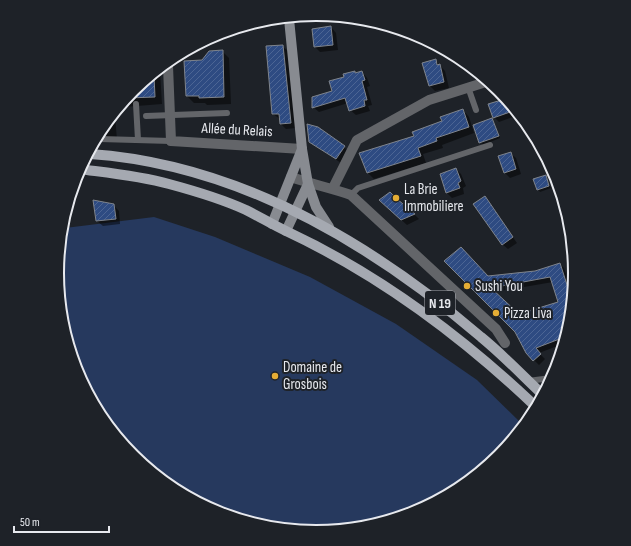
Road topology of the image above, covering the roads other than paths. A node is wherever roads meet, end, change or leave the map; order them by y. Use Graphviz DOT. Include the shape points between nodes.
graph roads {
  1 [pos="289,23"];
  2 [pos="168,68"];
  3 [pos="481,83"];
  4 [pos="468,87"];
  5 [pos="136,104"];
  6 [pos="476,110"];
  7 [pos="226,113"];
  8 [pos="170,115"];
  9 [pos="146,116"];
  10 [pos="103,138"];
  11 [pos="138,140"];
  12 [pos="170,141"];
  13 [pos="490,144"];
  14 [pos="302,149"];
  15 [pos="94,152"];
  16 [pos="86,170"];
  17 [pos="291,177"];
  18 [pos="308,184"];
  19 [pos="333,188"];
  20 [pos="351,195"];
  21 [pos="280,204"];
  22 [pos="295,211"];
  23 [pos="272,224"];
  24 [pos="329,228"];
  25 [pos="286,231"];
  26 [pos="505,342"];
  27 [pos="544,379"];
  28 [pos="528,380"];
  29 [pos="539,391"];
  30 [pos="532,402"];
  1 -- 14 [label="street"];
  2 -- 8 [label="street"];
  3 -- 4 [label="street"];
  4 -- 6 [label="lane"];
  4 -- 19 [label="street" via="430,100 357,140"];
  5 -- 11 [label="lane"];
  7 -- 8 [label="lane"];
  8 -- 9 [label="lane"];
  8 -- 12 [label="street"];
  10 -- 11 [label="lane, Allée du Relais"];
  11 -- 12 [label="lane, Allée du Relais"];
  12 -- 14 [label="street, Allée du Relais"];
  13 -- 20 [label="lane" via="358,188"];
  14 -- 17 [label="street"];
  14 -- 18 [label="street"];
  15 -- 21 [label="main road, N 19" via="171,167 227,183"];
  16 -- 23 [label="main road, N 19" via="174,185 245,210"];
  17 -- 18 [label="street"];
  17 -- 21 [label="street"];
  18 -- 19 [label="street"];
  18 -- 22 [label="street"];
  18 -- 24 [label="street" via="316,207"];
  19 -- 20 [label="street"];
  20 -- 26 [label="street" via="496,329"];
  21 -- 22 [label="main road, N 19"];
  21 -- 23 [label="street"];
  22 -- 24 [label="main road, N 19"];
  22 -- 25 [label="street"];
  23 -- 25 [label="main road, N 19"];
  24 -- 28 [label="main road, N 19" via="418,286 481,336"];
  25 -- 30 [label="main road, N 19" via="336,257 399,295 482,357"];
  27 -- 28 [label="lane"];
  28 -- 29 [label="main road, N 19"];
}
